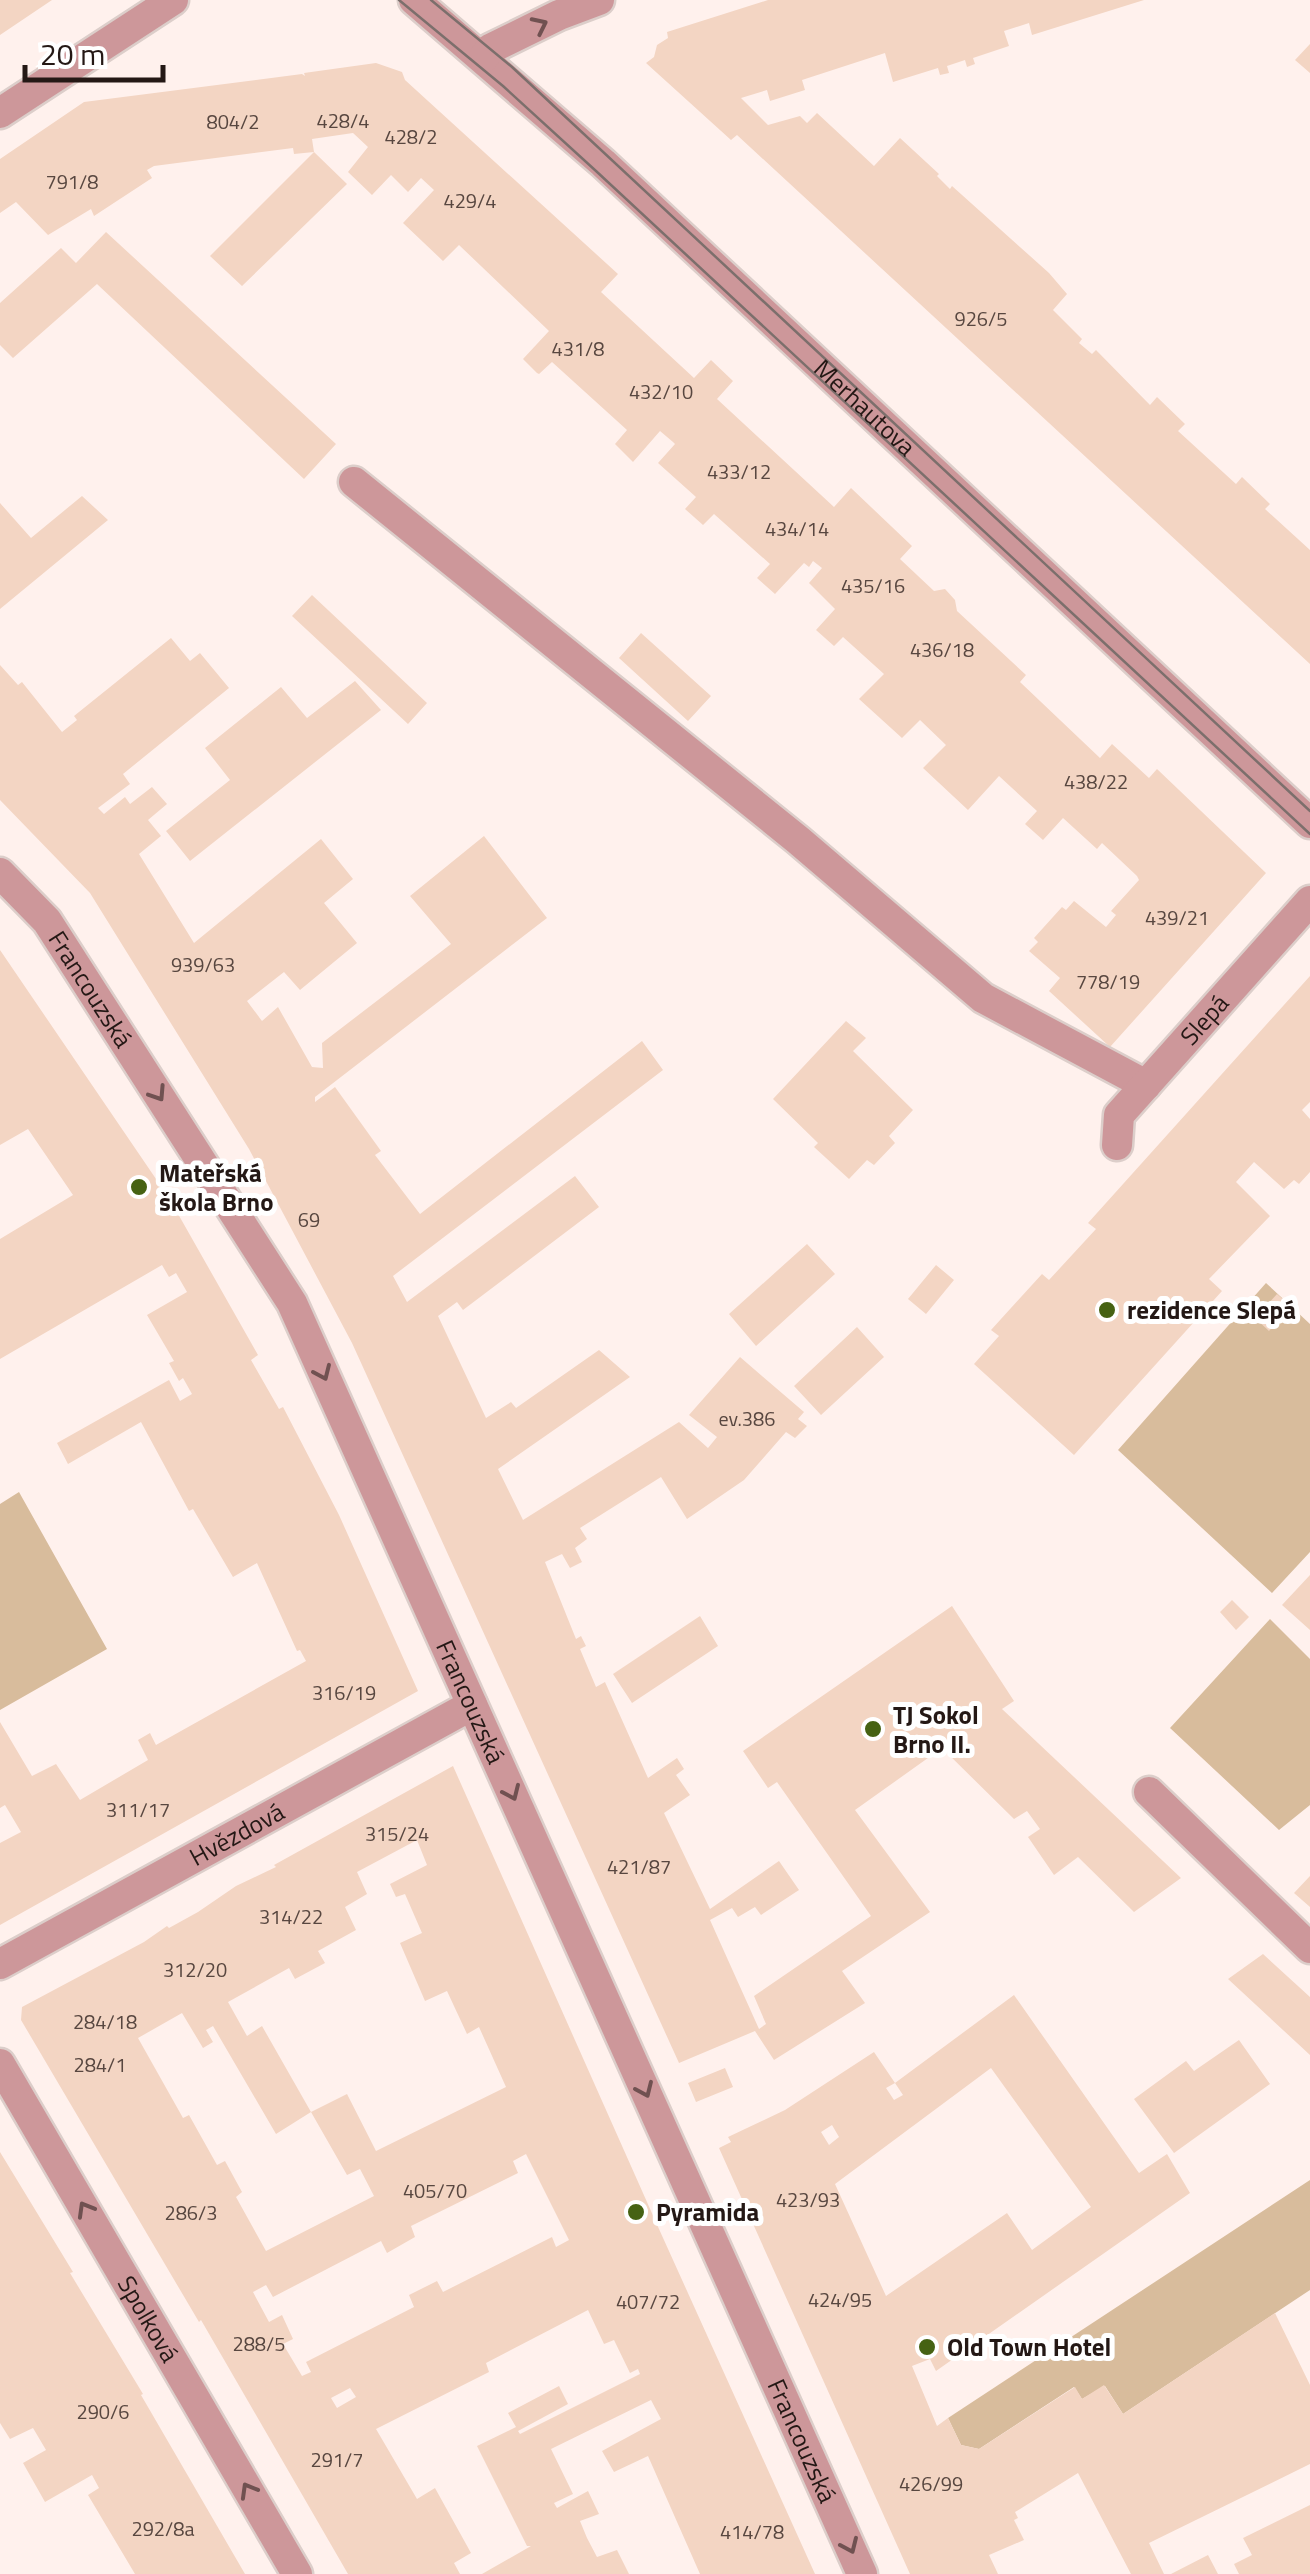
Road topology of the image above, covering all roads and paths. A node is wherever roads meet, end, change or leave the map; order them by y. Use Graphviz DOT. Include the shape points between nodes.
graph roads {
  1 [pos="173,0"];
  2 [pos="414,0"];
  3 [pos="600,0"];
  4 [pos="484,57"];
  5 [pos="0,113"];
  6 [pos="354,482"];
  7 [pos="1310,823"];
  8 [pos="0,873"];
  9 [pos="1310,901"];
  10 [pos="1146,1085"];
  11 [pos="1116,1145"];
  12 [pos="472,1704"];
  13 [pos="1150,1792"];
  14 [pos="1310,1948"];
  15 [pos="0,1964"];
  16 [pos="0,2064"];
  17 [pos="298,2574"];
  18 [pos="862,2574"];
  1 -- 5 [label="street"];
  2 -- 4 [label="street, Merhautova"];
  4 -- 3 [label="street, one-way"];
  4 -- 7 [label="street, Merhautova"];
  6 -- 10 [label="street" via="983,998"];
  8 -- 12 [label="street, Francouzská, one-way" via="47,922 292,1303"];
  9 -- 10 [label="street, Slepá"];
  10 -- 11 [label="street, Slepá" via="1118,1115"];
  12 -- 15 [label="street, Hvězdová"];
  12 -- 18 [label="street, Francouzská, one-way"];
  13 -- 14 [label="street"];
  17 -- 16 [label="street, Spolková, one-way"];
}
